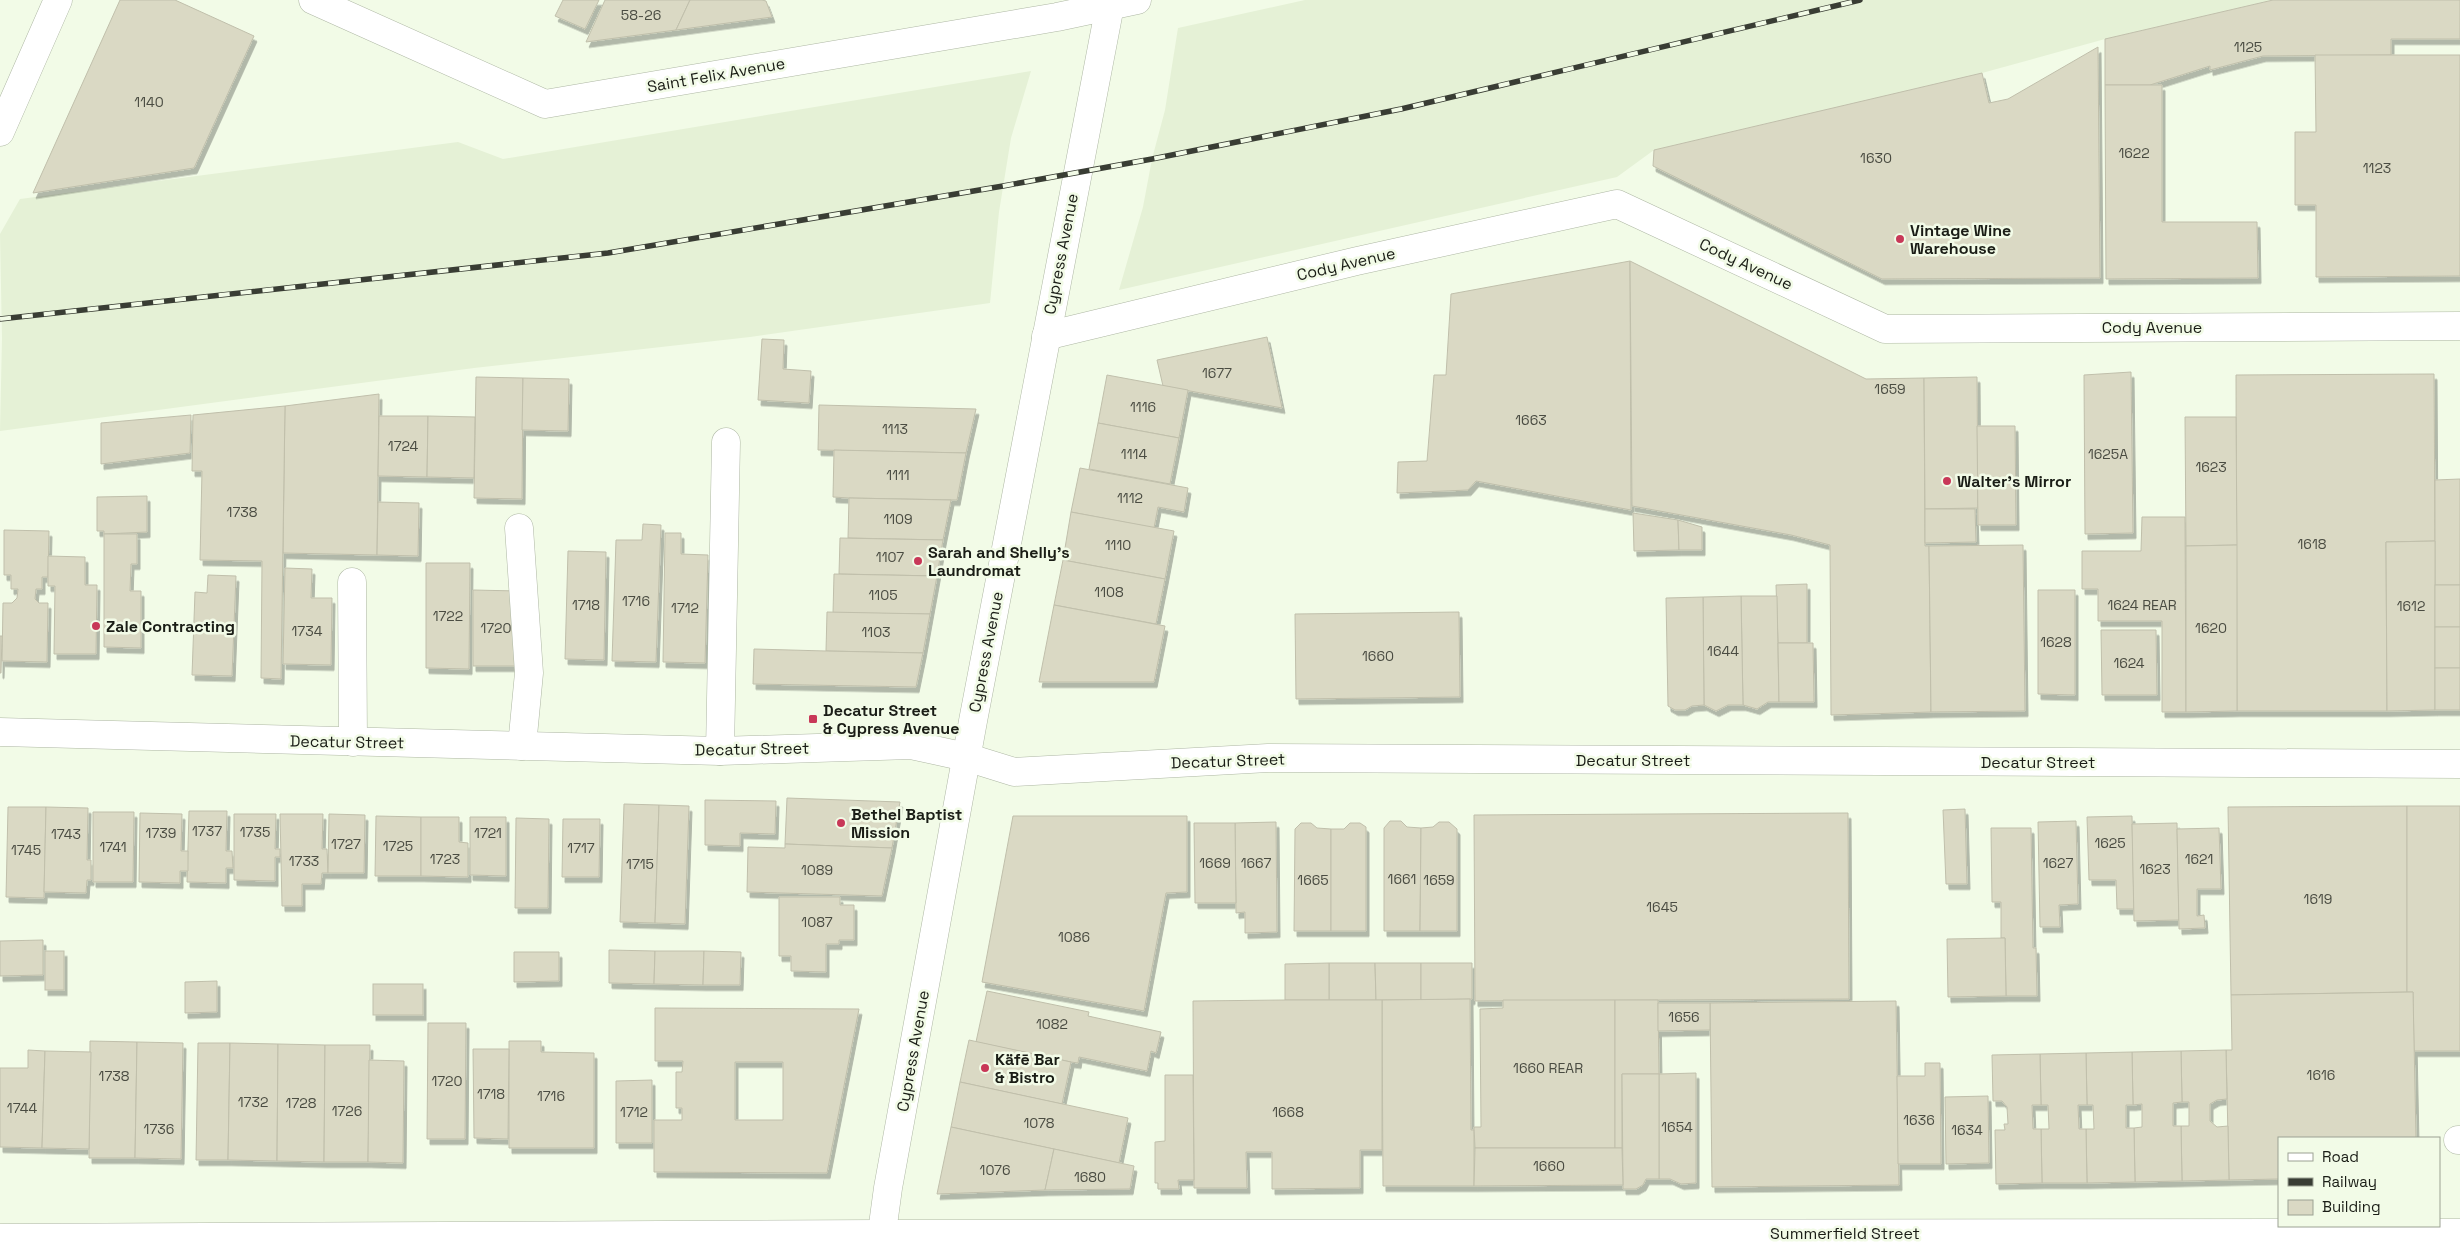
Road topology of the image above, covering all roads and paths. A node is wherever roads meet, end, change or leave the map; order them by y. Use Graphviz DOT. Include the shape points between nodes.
graph roads {
  1 [pos="58,0"];
  2 [pos="313,0"];
  3 [pos="1137,0"];
  4 [pos="1110,3"];
  5 [pos="0,132"];
  6 [pos="2460,326"];
  7 [pos="1046,336"];
  8 [pos="726,442"];
  9 [pos="519,528"];
  10 [pos="352,582"];
  11 [pos="0,732"];
  12 [pos="353,742"];
  13 [pos="522,746"];
  14 [pos="720,751"];
  15 [pos="966,757"];
  16 [pos="2460,764"];
  17 [pos="2460,1232"];
  18 [pos="0,1238"];
  19 [pos="880,1240"];
  1 -- 5 [label="street"];
  2 -- 4 [label="street, Saint Felix Avenue" via="545,104 1057,17"];
  3 -- 4 [label="street, Saint Felix Avenue"];
  4 -- 7 [label="street, Cypress Avenue"];
  6 -- 7 [label="street, Cody Avenue" via="1885,329 1617,204 1357,261"];
  7 -- 15 [label="street, Cypress Avenue"];
  8 -- 14 [label="street"];
  9 -- 13 [label="street" via="529,673"];
  10 -- 12 [label="street"];
  11 -- 12 [label="street, Decatur Street"];
  12 -- 13 [label="street, Decatur Street"];
  13 -- 14 [label="street, Decatur Street"];
  14 -- 15 [label="street, Decatur Street" via="910,745"];
  15 -- 16 [label="street, Decatur Street" via="1014,772 1268,758"];
  15 -- 19 [label="street, Cypress Avenue"];
  17 -- 19 [label="street, Summerfield Street"];
  18 -- 19 [label="street, Summerfield Street"];
}
